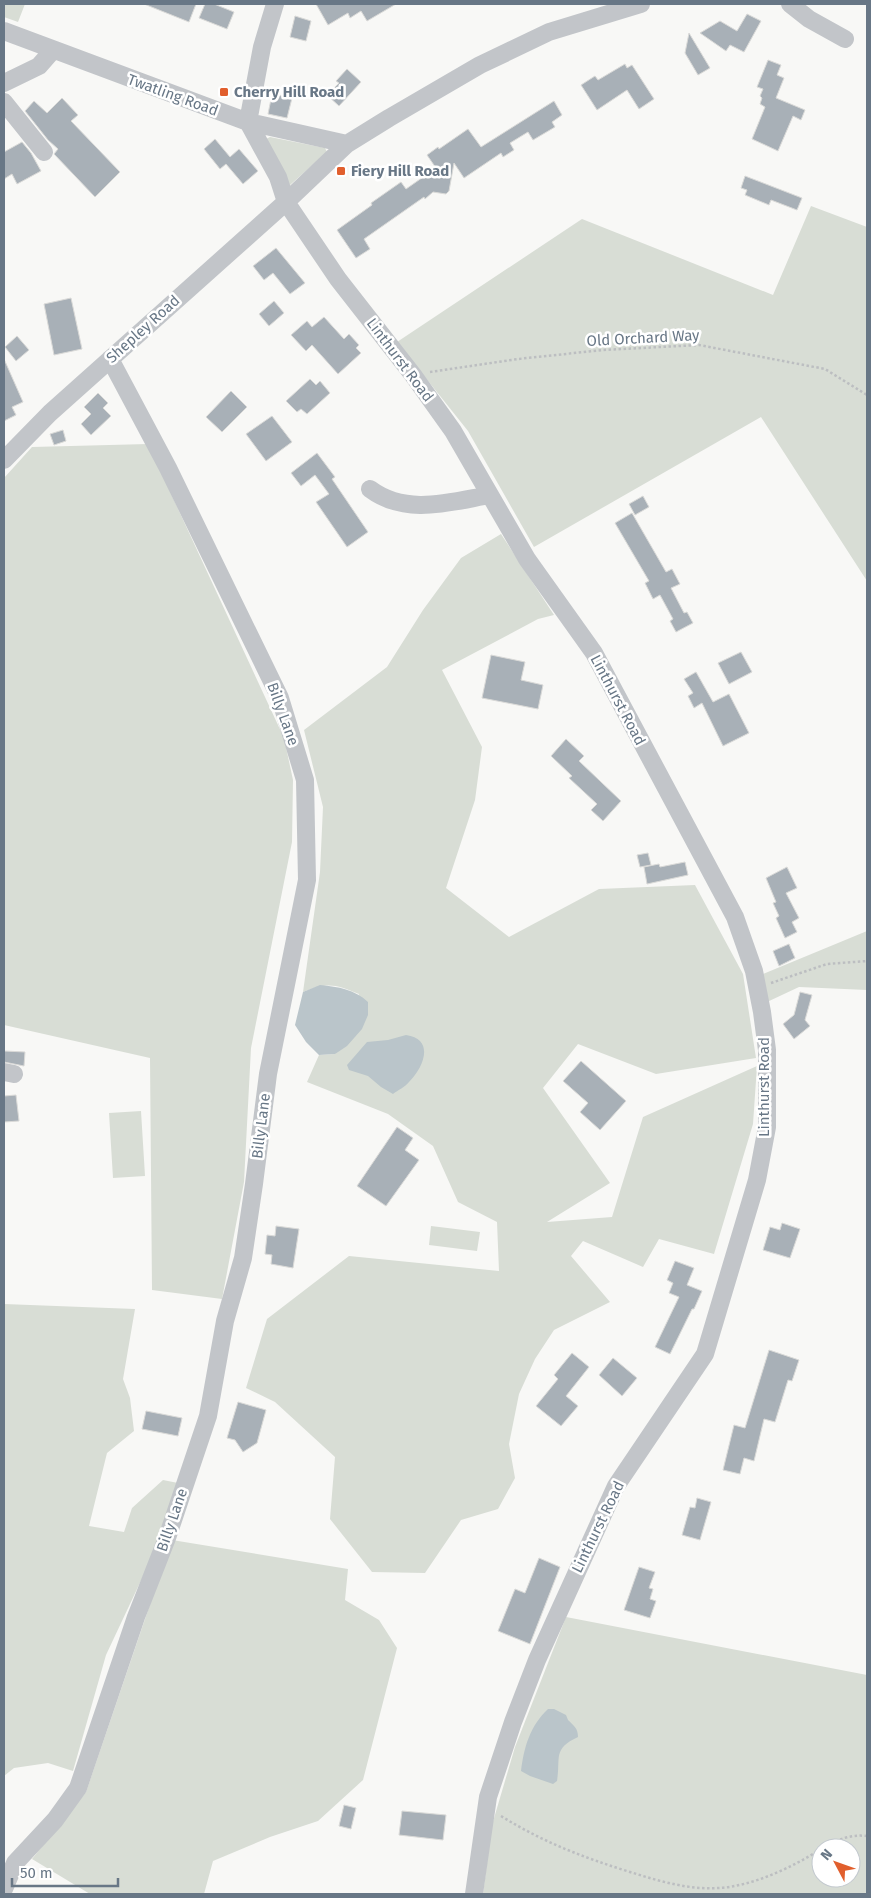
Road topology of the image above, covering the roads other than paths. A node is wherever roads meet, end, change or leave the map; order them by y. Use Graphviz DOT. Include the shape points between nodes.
graph roads {
  1 [pos="275,4"];
  2 [pos="641,4"];
  3 [pos="790,4"];
  4 [pos="4,31"];
  5 [pos="845,39"];
  6 [pos="53,50"];
  7 [pos="4,83"];
  8 [pos="4,102"];
  9 [pos="248,122"];
  10 [pos="347,144"];
  11 [pos="44,152"];
  12 [pos="286,202"];
  13 [pos="110,359"];
  14 [pos="4,460"];
  15 [pos="370,489"];
  16 [pos="490,495"];
  17 [pos="4,1889"];
  18 [pos="474,1894"];
  1 -- 9 [label="street" via="262,47"];
  2 -- 10 [label="street" via="549,32 514,48"];
  3 -- 5 [label="street"];
  4 -- 6 [label="street, Twatling Road"];
  6 -- 7 [label="street" via="39,66"];
  6 -- 9 [label="street, Twatling Road"];
  8 -- 11 [label="street"];
  9 -- 10 [label="street, Twatling Road"];
  9 -- 12 [label="street, Linthurst Road" via="278,177"];
  10 -- 12 [label="street"];
  12 -- 13 [label="street, Shepley Road"];
  12 -- 16 [label="street, Linthurst Road" via="338,279 452,431"];
  13 -- 14 [label="street, Shepley Road"];
  13 -- 17 [label="street, Billy Lane" via="168,468 280,698 305,780 307,880 268,1074 243,1258 225,1321 208,1416 78,1788 55,1820 14,1863"];
  15 -- 16 [label="street" via="391,501 432,506"];
  16 -- 18 [label="street, Linthurst Road" via="528,559 594,653 735,918 754,971 767,1050 767,1127 757,1180 705,1354 616,1486 537,1660 510,1729 488,1797"];
}
